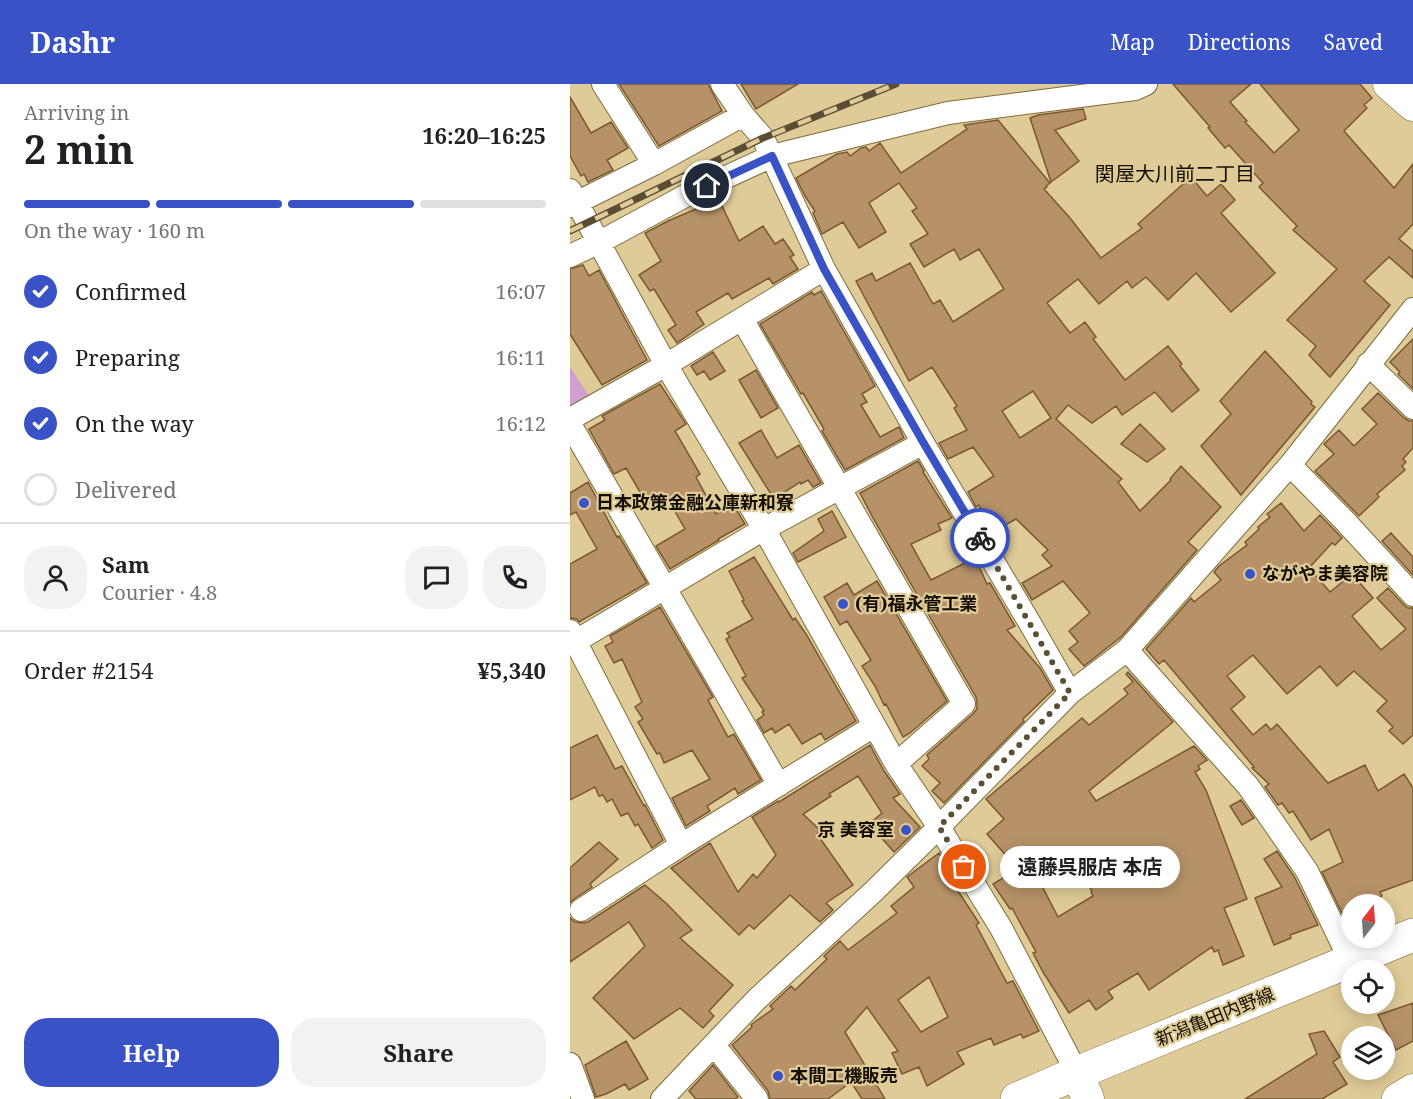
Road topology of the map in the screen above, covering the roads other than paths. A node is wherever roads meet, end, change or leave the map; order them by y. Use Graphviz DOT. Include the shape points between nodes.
graph roads {
  1 [pos="603,84"];
  2 [pos="722,84"];
  3 [pos="1146,84"];
  4 [pos="1389,84"];
  5 [pos="1413,105"];
  6 [pos="743,115"];
  7 [pos="772,156"];
  8 [pos="654,164"];
  9 [pos="572,199"];
  10 [pos="600,242"];
  11 [pos="570,256"];
  12 [pos="824,269"];
  13 [pos="1413,309"];
  14 [pos="742,319"];
  15 [pos="1368,364"];
  16 [pos="666,365"];
  17 [pos="1413,408"];
  18 [pos="570,418"];
  19 [pos="570,424"];
  20 [pos="923,442"];
  21 [pos="1290,465"];
  22 [pos="838,488"];
  23 [pos="764,529"];
  24 [pos="666,588"];
  25 [pos="1413,595"];
  26 [pos="573,636"];
  27 [pos="1127,650"];
  28 [pos="1070,693"];
  29 [pos="874,726"];
  30 [pos="896,764"];
  31 [pos="779,785"];
  32 [pos="939,827"];
  33 [pos="681,846"];
  34 [pos="581,910"];
  35 [pos="1413,935"];
  36 [pos="1350,960"];
  37 [pos="1356,960"];
  38 [pos="1341,967"];
  39 [pos="714,1045"];
  40 [pos="570,1064"];
  41 [pos="1083,1086"];
  42 [pos="1413,1090"];
  43 [pos="583,1099"];
  44 [pos="662,1099"];
  45 [pos="757,1099"];
  46 [pos="1017,1099"];
  47 [pos="1398,1099"];
  1 -- 8 [label="street"];
  2 -- 6 [label="street"];
  3 -- 7 [label="street" via="1134,89 948,113"];
  4 -- 5 [label="main road"];
  6 -- 7 [label="street" via="763,138"];
  6 -- 8 [label="street"];
  7 -- 10 [label="street" via="685,195"];
  7 -- 12 [label="street"];
  8 -- 9 [label="street"];
  9 -- 10 [label="street"];
  10 -- 11 [label="street"];
  10 -- 16 [label="street"];
  12 -- 14 [label="street"];
  12 -- 20 [label="street"];
  13 -- 15 [label="street"];
  14 -- 16 [label="street"];
  14 -- 22 [label="street"];
  15 -- 17 [label="street"];
  15 -- 21 [label="street"];
  16 -- 18 [label="street"];
  16 -- 23 [label="street"];
  19 -- 24 [label="street"];
  20 -- 22 [label="street"];
  20 -- 28 [label="street"];
  21 -- 25 [label="street"];
  21 -- 27 [label="street"];
  22 -- 23 [label="street"];
  22 -- 30 [label="street" via="964,704"];
  23 -- 24 [label="street"];
  23 -- 29 [label="street"];
  24 -- 26 [label="street"];
  24 -- 31 [label="street"];
  26 -- 33 [label="street"];
  27 -- 28 [label="street"];
  27 -- 36 [label="street" via="1248,786 1307,871"];
  28 -- 32 [label="street"];
  29 -- 30 [label="street"];
  29 -- 31 [label="street"];
  30 -- 32 [label="street"];
  31 -- 33 [label="street"];
  32 -- 39 [label="street"];
  32 -- 41 [label="street" via="1001,928"];
  33 -- 34 [label="street"];
  35 -- 37 [label="main road, 新潟亀田内野線"];
  38 -- 41 [label="main road, 新潟亀田内野線"];
  39 -- 44 [label="street"];
  39 -- 45 [label="street"];
  40 -- 43 [label="street"];
  41 -- 46 [label="main road, 新潟亀田内野線"];
  42 -- 47 [label="main road"];
}
